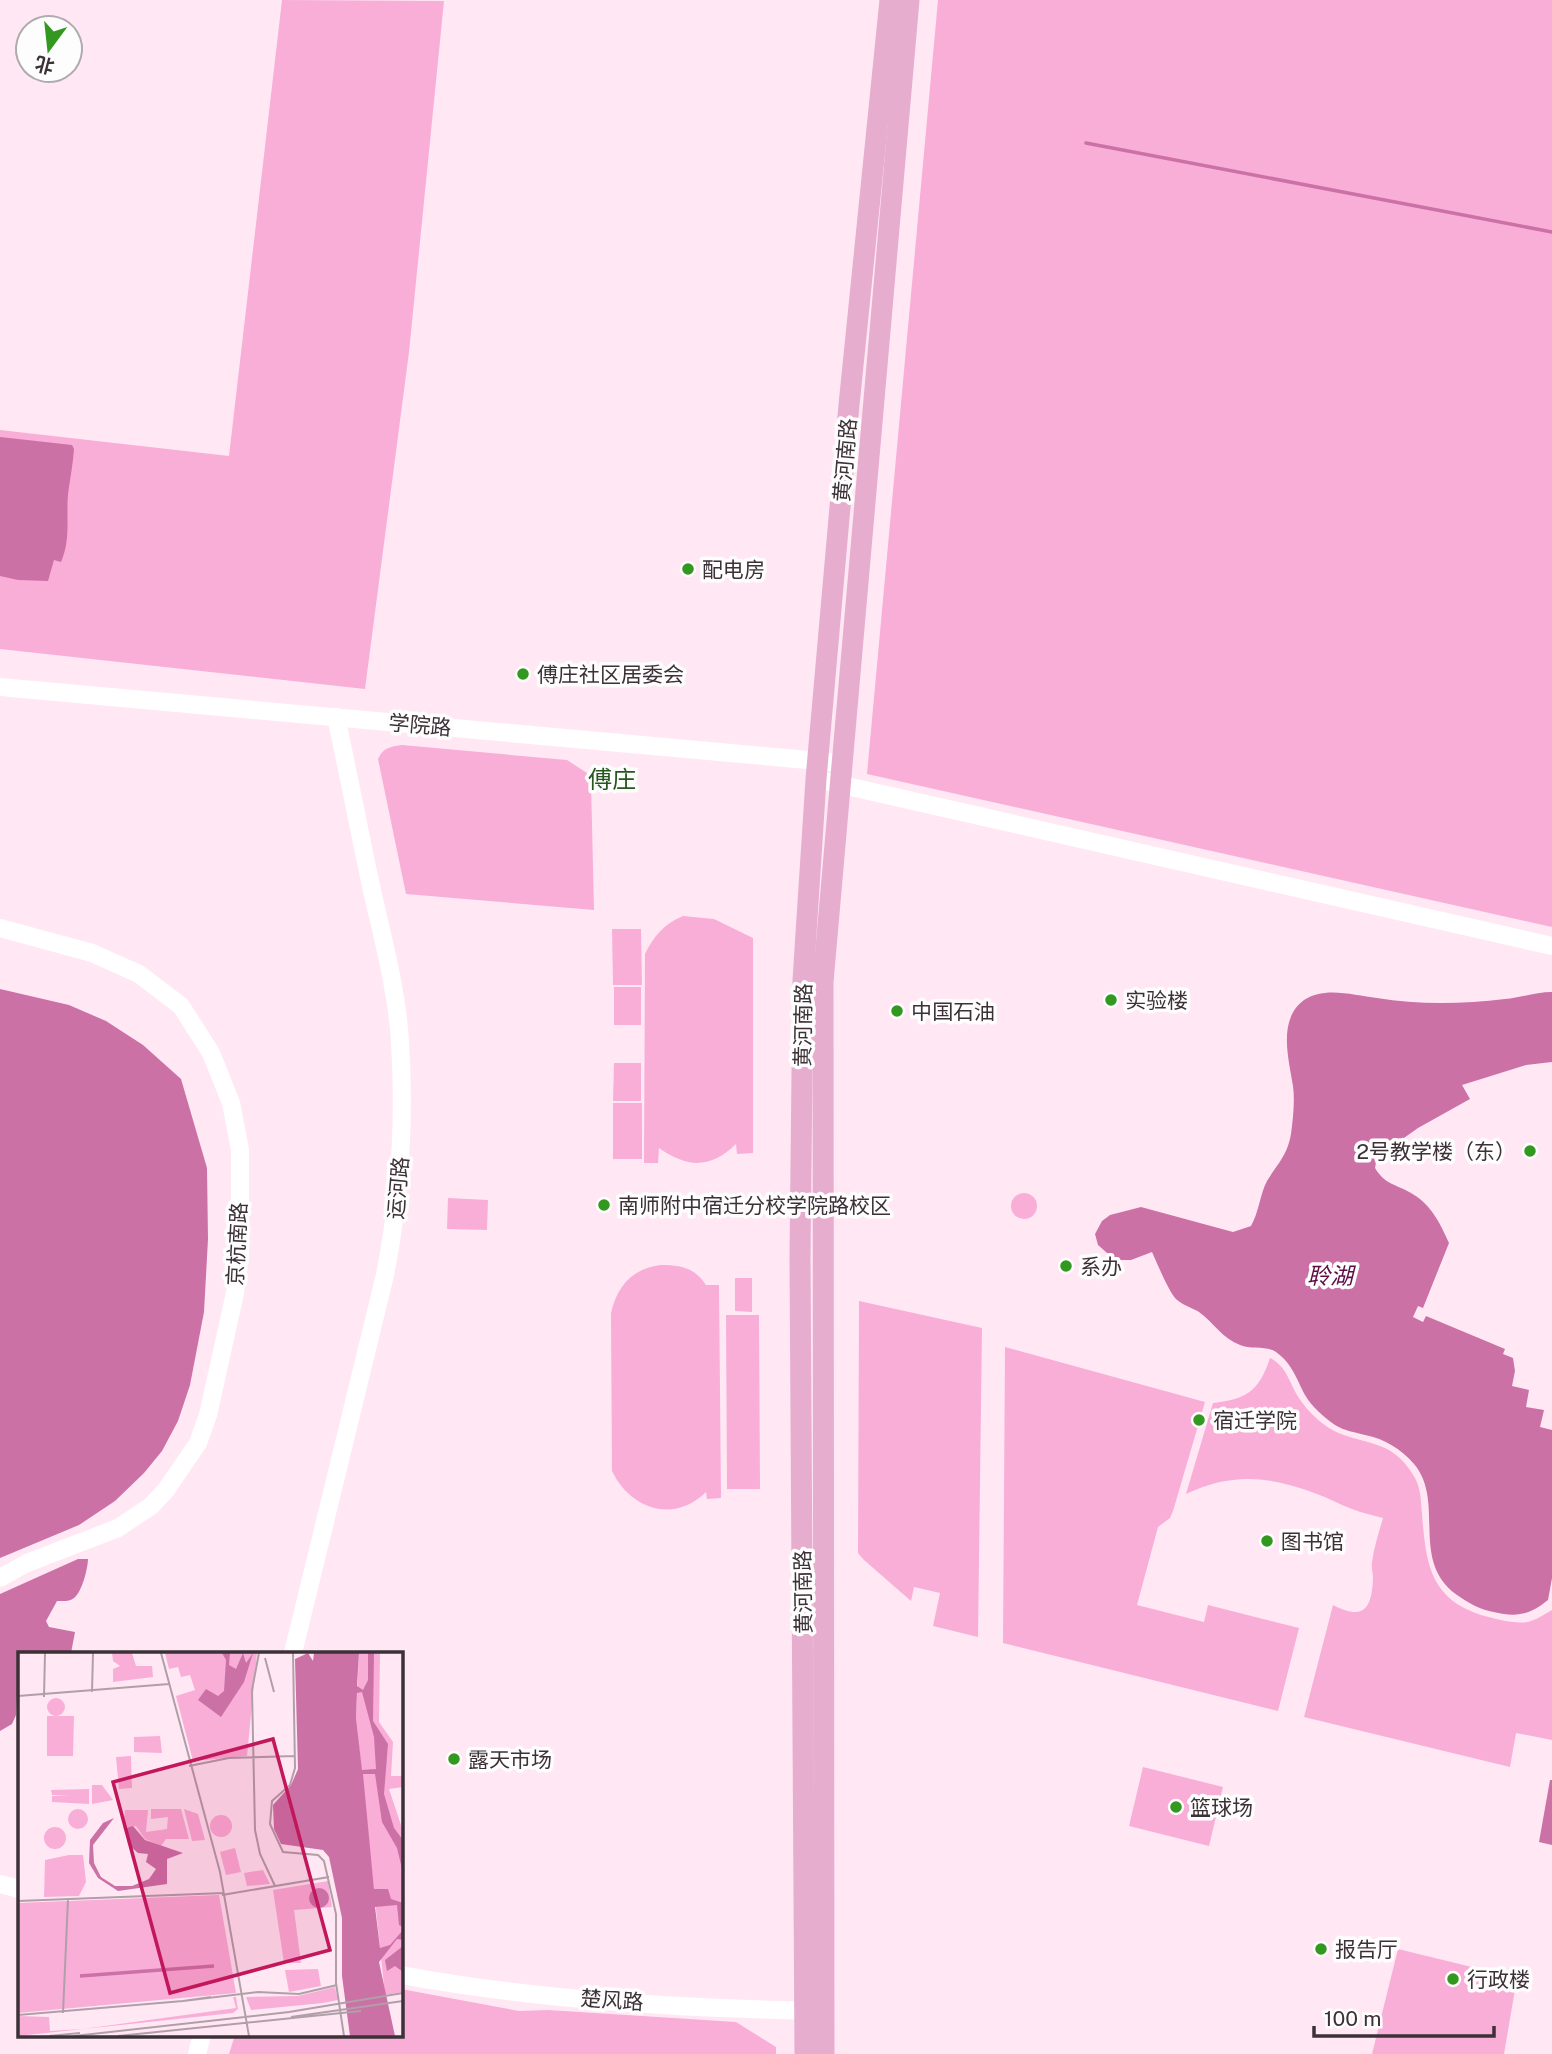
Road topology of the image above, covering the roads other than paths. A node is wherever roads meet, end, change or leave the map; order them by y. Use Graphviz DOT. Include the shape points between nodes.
graph roads {
  1 [pos="890,0"];
  2 [pos="909,0"];
  3 [pos="0,687"];
  4 [pos="336,717"];
  5 [pos="841,763"];
  6 [pos="817,770"];
  7 [pos="839,785"];
  8 [pos="0,928"];
  9 [pos="1552,946"];
  10 [pos="0,1578"];
  11 [pos="293,1652"];
  12 [pos="0,1884"];
  13 [pos="18,1889"];
  14 [pos="402,1975"];
  15 [pos="815,2010"];
  16 [pos="202,2036"];
  17 [pos="197,2054"];
  18 [pos="805,2054"];
  19 [pos="824,2054"];
  1 -- 6 [label="main road, 黄河南路"];
  2 -- 5 [label="main road, 黄河南路"];
  3 -- 4 [label="street, 学院路"];
  4 -- 6 [label="street, 学院路"];
  4 -- 11 [label="street, 运河路" via="396,1013 403,1102 401,1169 386,1275"];
  5 -- 6 [label="street, 学院路"];
  5 -- 7 [label="main road, 黄河南路"];
  6 -- 7 [label="street"];
  6 -- 15 [label="main road, 黄河南路" via="803,980 800,1230"];
  7 -- 9 [label="street"];
  7 -- 15 [label="main road, 黄河南路" via="823,982"];
  8 -- 10 [label="street, 京杭南路" via="92,953 139,974 181,1006 211,1053 231,1103 240,1150 240,1255 235,1293 198,1443 151,1506 118,1528"];
  12 -- 13 [label="street"];
  14 -- 15 [label="street, 楚风路" via="534,1995"];
  15 -- 18 [label="main road, 黄河南路"];
  15 -- 19 [label="main road, 黄河南路"];
  16 -- 17 [label="street"];
}
